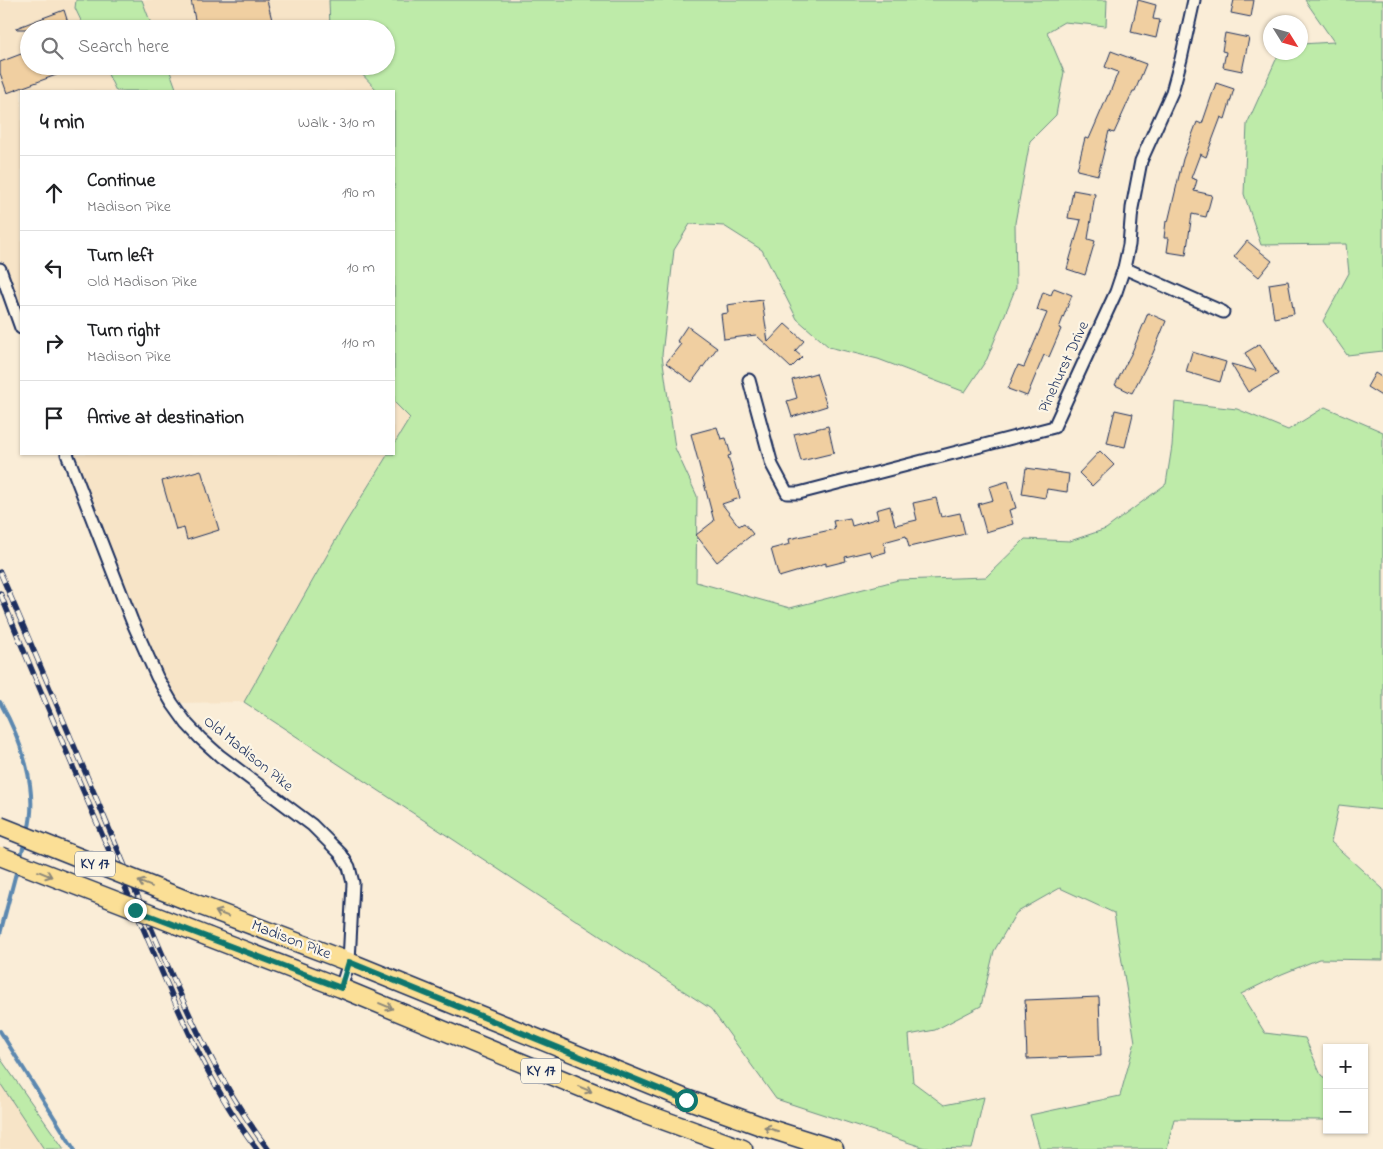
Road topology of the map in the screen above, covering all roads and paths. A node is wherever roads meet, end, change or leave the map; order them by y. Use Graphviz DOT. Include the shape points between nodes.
graph roads {
  1 [pos="1194,0"];
  2 [pos="1124,268"];
  3 [pos="0,269"];
  4 [pos="1223,312"];
  5 [pos="20,325"];
  6 [pos="749,380"];
  7 [pos="67,455"];
  8 [pos="0,826"];
  9 [pos="0,856"];
  10 [pos="349,962"];
  11 [pos="341,988"];
  12 [pos="744,1149"];
  13 [pos="834,1149"];
  1 -- 2 [label="street, Pinehurst Drive" via="1172,92 1141,161"];
  2 -- 4 [label="street"];
  2 -- 6 [label="street, Pinehurst Drive" via="1054,427 799,493 787,492 772,465"];
  3 -- 5 [label="street"];
  7 -- 10 [label="street, Old Madison Pike" via="132,621 172,703 200,738 312,825 341,854 349,867 353,883"];
  10 -- 8 [label="main road, Madison Pike / KY 17, one-way, bridge"];
  9 -- 11 [label="main road, Madison Pike / KY 17, one-way, bridge"];
  10 -- 11 [label="street, Old Madison Pike"];
  13 -- 10 [label="main road, Madison Pike / KY 17, one-way" via="686,1100"];
  11 -- 12 [label="main road, Madison Pike / KY 17, one-way" via="638,1111"];
}
